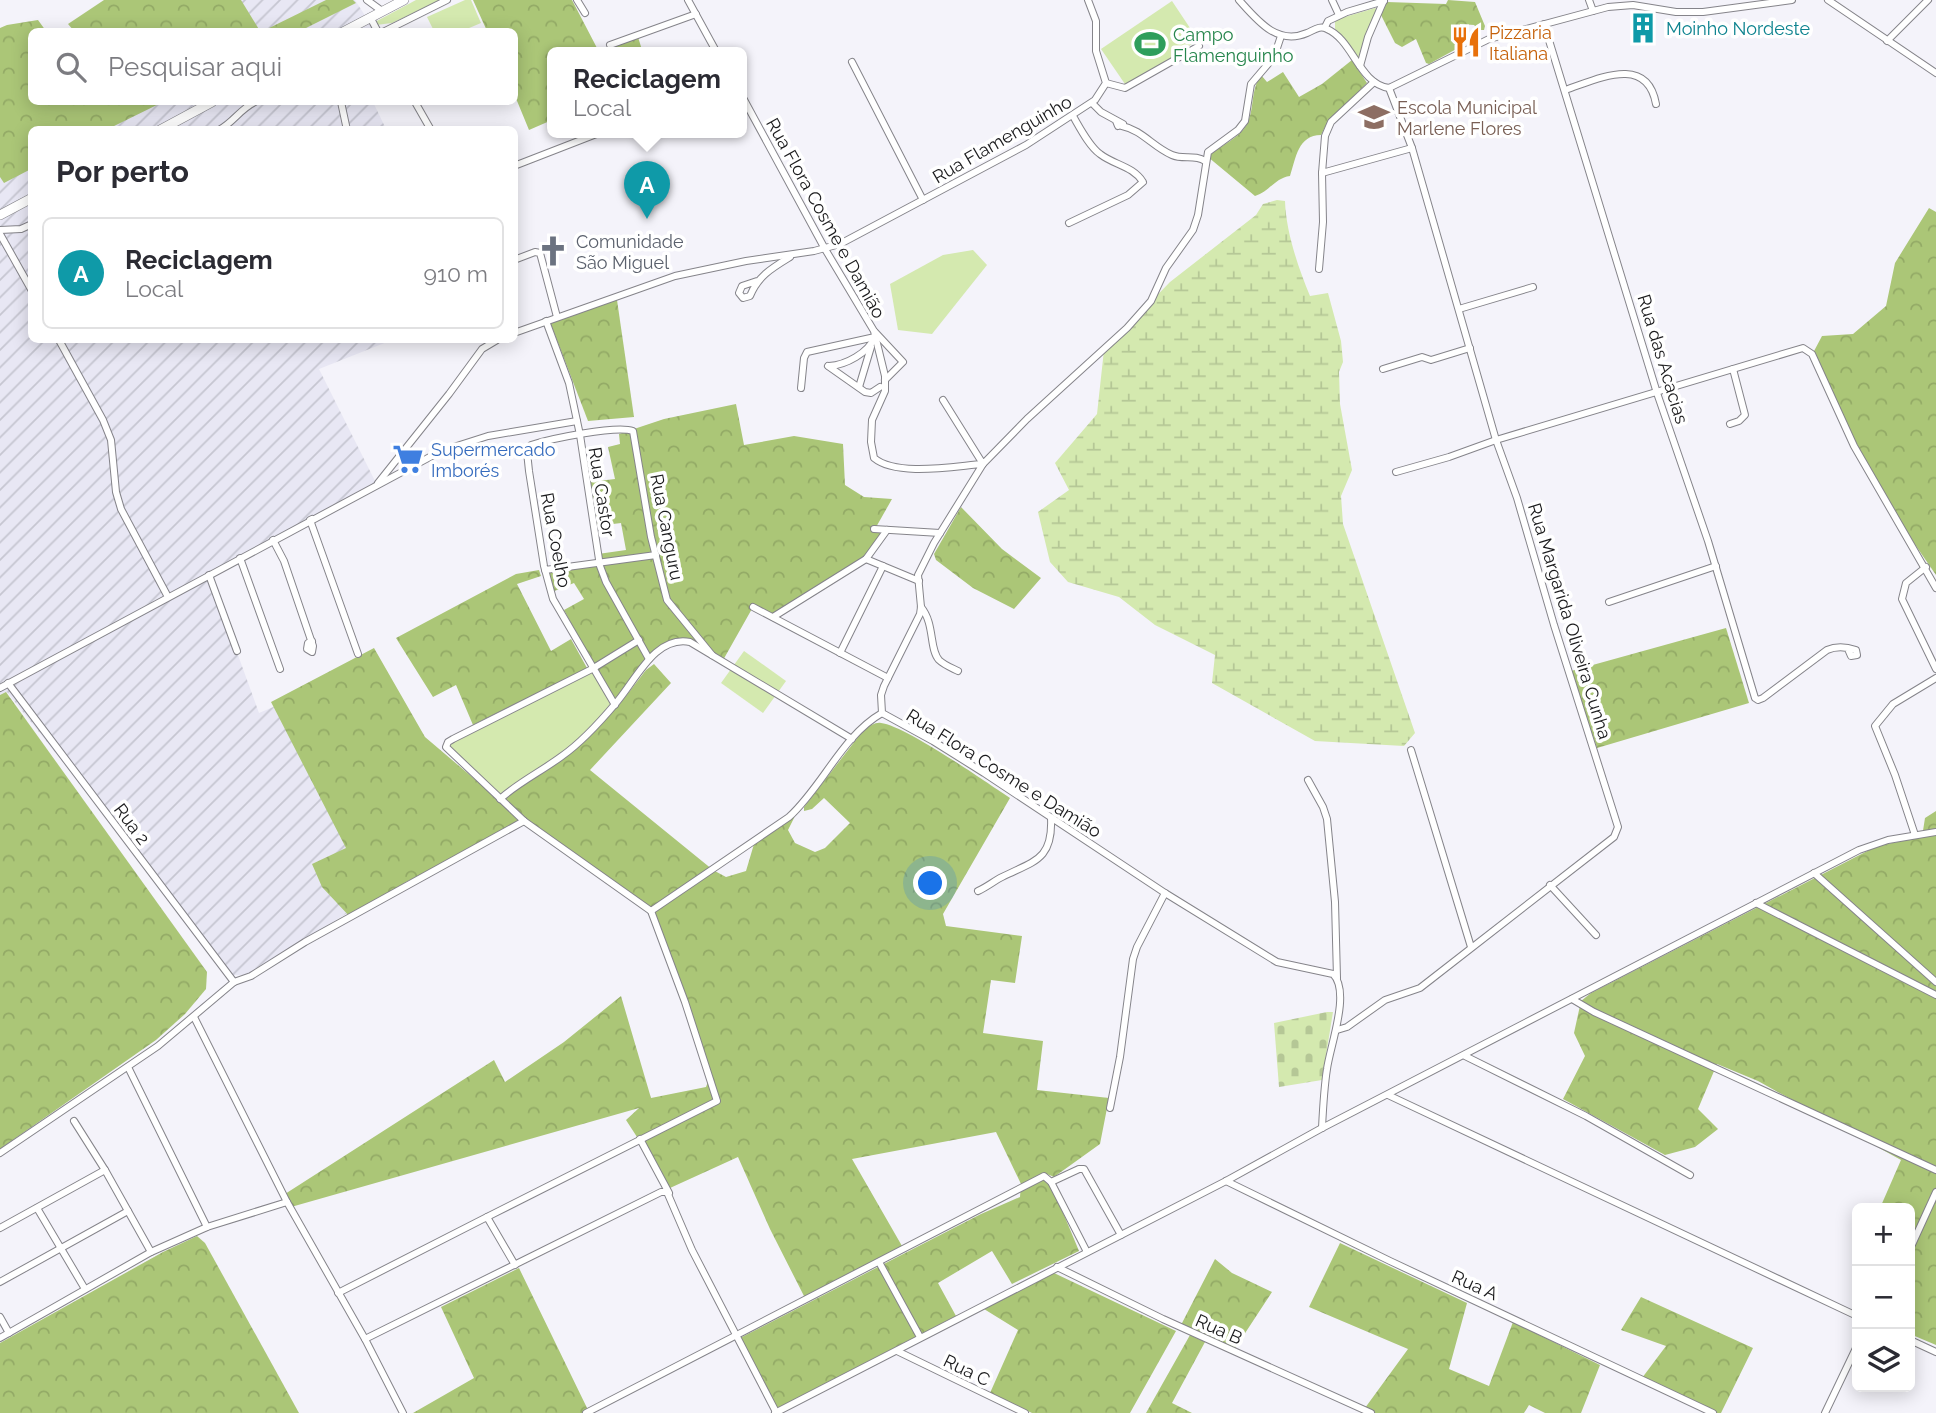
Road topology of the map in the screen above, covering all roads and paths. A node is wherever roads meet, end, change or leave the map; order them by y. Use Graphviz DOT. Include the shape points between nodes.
graph roads {
  1 [pos="366,0"];
  2 [pos="404,0"];
  3 [pos="447,0"];
  4 [pos="577,0"];
  5 [pos="688,0"];
  6 [pos="1088,0"];
  7 [pos="1239,0"];
  8 [pos="1332,0"];
  9 [pos="1384,0"];
  10 [pos="1589,0"];
  11 [pos="1792,0"];
  12 [pos="1828,0"];
  13 [pos="1928,0"];
  14 [pos="1632,3"];
  15 [pos="382,11"];
  16 [pos="1593,11"];
  17 [pos="585,13"];
  18 [pos="696,14"];
  19 [pos="1339,15"];
  20 [pos="370,17"];
  21 [pos="1544,24"];
  22 [pos="1325,27"];
  23 [pos="350,28"];
  24 [pos="377,28"];
  25 [pos="388,28"];
  26 [pos="1281,36"];
  27 [pos="1887,41"];
  28 [pos="611,45"];
  29 [pos="1199,46"];
  30 [pos="714,47"];
  31 [pos="852,62"];
  32 [pos="1360,66"];
  33 [pos="1936,73"];
  34 [pos="1374,82"];
  35 [pos="1106,83"];
  36 [pos="1393,87"];
  37 [pos="1565,90"];
  38 [pos="1092,103"];
  39 [pos="1656,104"];
  40 [pos="206,105"];
  41 [pos="249,105"];
  42 [pos="342,105"];
  43 [pos="417,105"];
  44 [pos="747,107"];
  45 [pos="1073,116"];
  46 [pos="167,126"];
  47 [pos="226,126"];
  48 [pos="346,126"];
  49 [pos="429,126"];
  50 [pos="586,138"];
  51 [pos="1412,148"];
  52 [pos="1205,161"];
  53 [pos="518,164"];
  54 [pos="1322,173"];
  55 [pos="28,200"];
  56 [pos="923,200"];
  57 [pos="0,215"];
  58 [pos="1069,223"];
  59 [pos="28,226"];
  60 [pos="0,232"];
  61 [pos="825,249"];
  62 [pos="795,254"];
  63 [pos="518,258"];
  64 [pos="1319,269"];
  65 [pos="757,281"];
  66 [pos="28,284"];
  67 [pos="1533,288"];
  68 [pos="1458,309"];
  69 [pos="557,317"];
  70 [pos="546,321"];
  71 [pos="518,332"];
  72 [pos="874,334"];
  73 [pos="61,343"];
  74 [pos="492,343"];
  75 [pos="870,347"];
  76 [pos="1470,348"];
  77 [pos="1383,369"];
  78 [pos="1733,369"];
  79 [pos="885,380"];
  80 [pos="859,387"];
  81 [pos="880,387"];
  82 [pos="801,388"];
  83 [pos="1657,393"];
  84 [pos="943,400"];
  85 [pos="577,421"];
  86 [pos="1730,424"];
  87 [pos="580,435"];
  88 [pos="1496,440"];
  89 [pos="983,464"];
  90 [pos="1396,472"];
  91 [pos="377,485"];
  92 [pos="312,519"];
  93 [pos="874,529"];
  94 [pos="887,530"];
  95 [pos="940,533"];
  96 [pos="273,540"];
  97 [pos="656,555"];
  98 [pos="240,558"];
  99 [pos="866,559"];
  100 [pos="600,563"];
  101 [pos="883,566"];
  102 [pos="1716,566"];
  103 [pos="1926,567"];
  104 [pos="545,570"];
  105 [pos="209,575"];
  106 [pos="919,581"];
  107 [pos="1936,588"];
  108 [pos="168,597"];
  109 [pos="1609,602"];
  110 [pos="753,607"];
  111 [pos="921,607"];
  112 [pos="773,617"];
  113 [pos="639,640"];
  114 [pos="312,641"];
  115 [pos="1848,649"];
  116 [pos="237,651"];
  117 [pos="840,653"];
  118 [pos="358,654"];
  119 [pos="712,655"];
  120 [pos="649,659"];
  121 [pos="280,669"];
  122 [pos="592,669"];
  123 [pos="1936,669"];
  124 [pos="958,671"];
  125 [pos="888,678"];
  126 [pos="1936,678"];
  127 [pos="8,683"];
  128 [pos="0,688"];
  129 [pos="615,705"];
  130 [pos="882,713"];
  131 [pos="852,739"];
  132 [pos="1411,750"];
  133 [pos="1308,780"];
  134 [pos="500,799"];
  135 [pos="1051,818"];
  136 [pos="524,821"];
  137 [pos="1936,832"];
  138 [pos="1915,835"];
  139 [pos="1814,873"];
  140 [pos="1550,885"];
  141 [pos="978,891"];
  142 [pos="1165,893"];
  143 [pos="1756,904"];
  144 [pos="651,911"];
  145 [pos="1596,935"];
  146 [pos="1471,947"];
  147 [pos="1337,978"];
  148 [pos="234,982"];
  149 [pos="1936,982"];
  150 [pos="1936,995"];
  151 [pos="1572,999"];
  152 [pos="194,1017"];
  153 [pos="1337,1030"];
  154 [pos="1465,1056"];
  155 [pos="128,1067"];
  156 [pos="1388,1094"];
  157 [pos="1110,1108"];
  158 [pos="74,1121"];
  159 [pos="1322,1128"];
  160 [pos="640,1139"];
  161 [pos="0,1153"];
  162 [pos="105,1170"];
  163 [pos="1936,1170"];
  164 [pos="1690,1175"];
  165 [pos="1227,1181"];
  166 [pos="1051,1182"];
  167 [pos="1936,1192"];
  168 [pos="670,1194"];
  169 [pos="287,1202"];
  170 [pos="37,1208"];
  171 [pos="128,1211"];
  172 [pos="486,1217"];
  173 [pos="207,1227"];
  174 [pos="0,1228"];
  175 [pos="1121,1235"];
  176 [pos="1915,1238"];
  177 [pos="61,1248"];
  178 [pos="151,1252"];
  179 [pos="1087,1252"];
  180 [pos="879,1262"];
  181 [pos="515,1265"];
  182 [pos="1057,1267"];
  183 [pos="0,1282"];
  184 [pos="86,1290"];
  185 [pos="338,1293"];
  186 [pos="1852,1314"];
  187 [pos="0,1317"];
  188 [pos="9,1333"];
  189 [pos="920,1337"];
  190 [pos="0,1338"];
  191 [pos="736,1338"];
  192 [pos="365,1339"];
  193 [pos="1915,1342"];
  194 [pos="897,1351"];
  195 [pos="1936,1352"];
  196 [pos="1852,1356"];
  197 [pos="404,1413"];
  198 [pos="586,1413"];
  199 [pos="775,1413"];
  200 [pos="1025,1413"];
  201 [pos="1371,1413"];
  202 [pos="1713,1413"];
  203 [pos="1825,1413"];
  1 -- 15 [label="street"];
  2 -- 15 [label="highway"];
  3 -- 25 [label="street"];
  4 -- 17 [label="street"];
  5 -- 18 [label="street"];
  6 -- 35 [label="street"];
  7 -- 26 [label="street"];
  8 -- 19 [label="street"];
  9 -- 19 [label="street"];
  9 -- 32 [label="street"];
  10 -- 16 [label="street"];
  11 -- 14 [label="street" via="1690,13"];
  12 -- 27 [label="street"];
  13 -- 27 [label="street"];
  14 -- 16 [label="street"];
  15 -- 20 [label="highway"];
  16 -- 21 [label="street"];
  18 -- 28 [label="street"];
  18 -- 30 [label="street"];
  19 -- 22 [label="street"];
  20 -- 23 [label="highway"];
  20 -- 24 [label="street"];
  21 -- 36 [label="street" via="1482,42"];
  21 -- 37 [label="street, Rua das Acacias"];
  22 -- 26 [label="street" via="1294,37"];
  22 -- 32 [label="street"];
  26 -- 52 [label="street" via="1274,57 1251,84 1245,121 1208,152"];
  27 -- 33 [label="street"];
  29 -- 35 [label="street" via="1125,88"];
  31 -- 56 [label="street"];
  32 -- 34 [label="street"];
  34 -- 36 [label="street"];
  34 -- 54 [label="street" via="1331,122"];
  35 -- 38 [label="street, Rua Flamenguinho"];
  36 -- 51 [label="street, Rua Margarida Oliveira Cunha"];
  37 -- 39 [label="street" via="1625,73 1647,83"];
  37 -- 83 [label="street, Rua das Acacias"];
  38 -- 45 [label="street, Rua Flamenguinho"];
  38 -- 52 [label="street" via="1174,157"];
  40 -- 46 [label="highway"];
  41 -- 47 [label="street"];
  42 -- 48 [label="street"];
  43 -- 49 [label="street"];
  44 -- 61 [label="street, Rua Flora Cosme e Damião"];
  45 -- 56 [label="street, Rua Flamenguinho"];
  45 -- 58 [label="street" via="1099,154 1126,167 1143,183"];
  50 -- 53 [label="street"];
  51 -- 54 [label="street"];
  51 -- 68 [label="street, Rua Margarida Oliveira Cunha"];
  52 -- 89 [label="street" via="1193,230 1166,268 1151,301"];
  54 -- 64 [label="street"];
  55 -- 57 [label="highway"];
  56 -- 61 [label="street, Rua Flamenguinho"];
  59 -- 60 [label="street"];
  60 -- 66 [label="street"];
  61 -- 62 [label="street, Rua Flamenguinho"];
  61 -- 72 [label="street, Rua Flora Cosme e Damião"];
  62 -- 65 [label="street"];
  62 -- 69 [label="street, Rua Flamenguinho" via="675,276"];
  63 -- 69 [label="street" via="540,253"];
  67 -- 68 [label="street"];
  68 -- 76 [label="street, Rua Margarida Oliveira Cunha"];
  69 -- 70 [label="street, Rua Flamenguinho"];
  70 -- 71 [label="street, Rua Flamenguinho"];
  70 -- 85 [label="street, Rua Castor" via="569,383"];
  72 -- 75 [label="street"];
  72 -- 79 [label="street, Rua Flora Cosme e Damião"];
  72 -- 79 [label="street" via="903,362"];
  72 -- 82 [label="street" via="807,352"];
  73 -- 108 [label="street" via="111,440 121,509"];
  74 -- 91 [label="street" via="482,349"];
  75 -- 80 [label="street"];
  75 -- 80 [label="street" via="839,365 828,366"];
  76 -- 77 [label="street"];
  76 -- 88 [label="street, Rua Margarida Oliveira Cunha"];
  78 -- 83 [label="street"];
  78 -- 86 [label="street" via="1745,415"];
  78 -- 103 [label="street" via="1796,349 1808,350 1854,446"];
  79 -- 89 [label="street, Rua Flora Cosme e Damião" via="872,420 872,452 877,461 918,468"];
  80 -- 81 [label="street" via="871,393"];
  83 -- 88 [label="street"];
  83 -- 102 [label="street, Rua das Acacias"];
  84 -- 89 [label="street"];
  85 -- 87 [label="street, Rua Castor"];
  85 -- 91 [label="street" via="488,436 441,451"];
  87 -- 97 [label="street, Rua Canguru" via="633,431"];
  87 -- 100 [label="street, Rua Castor"];
  87 -- 104 [label="street, Rua Coelho" via="533,444 528,449"];
  88 -- 90 [label="street"];
  88 -- 140 [label="street, Rua Margarida Oliveira Cunha" via="1618,823 1614,836"];
  89 -- 95 [label="street, Rua Flora Cosme e Damião"];
  91 -- 92 [label="street"];
  92 -- 96 [label="street"];
  92 -- 118 [label="street"];
  93 -- 94 [label="street"];
  94 -- 95 [label="street"];
  94 -- 99 [label="street"];
  95 -- 106 [label="street, Rua Flora Cosme e Damião"];
  96 -- 98 [label="street"];
  96 -- 114 [label="street"];
  97 -- 100 [label="street"];
  97 -- 119 [label="street, Rua Canguru" via="667,600"];
  98 -- 105 [label="street"];
  98 -- 121 [label="street"];
  99 -- 101 [label="street"];
  99 -- 112 [label="street"];
  100 -- 104 [label="street"];
  100 -- 113 [label="street, Rua Castor"];
  101 -- 106 [label="street"];
  101 -- 117 [label="street"];
  102 -- 109 [label="street"];
  102 -- 115 [label="street, Rua das Acacias" via="1758,699 1827,650"];
  103 -- 107 [label="street"];
  103 -- 123 [label="street" via="1906,583 1902,598"];
  104 -- 122 [label="street, Rua Coelho" via="553,599"];
  105 -- 108 [label="street"];
  105 -- 116 [label="street"];
  106 -- 111 [label="street, Rua Flora Cosme e Damião"];
  108 -- 127 [label="street"];
  110 -- 112 [label="street"];
  111 -- 124 [label="street" via="930,623 938,659"];
  111 -- 125 [label="street, Rua Flora Cosme e Damião"];
  112 -- 117 [label="street"];
  113 -- 120 [label="street, Rua Castor"];
  113 -- 122 [label="street"];
  117 -- 125 [label="street"];
  119 -- 120 [label="street" via="679,640"];
  119 -- 131 [label="street"];
  120 -- 129 [label="street"];
  122 -- 129 [label="street, Rua Coelho"];
  122 -- 134 [label="street" via="446,744"];
  125 -- 130 [label="street, Rua Flora Cosme e Damião" via="881,695"];
  126 -- 138 [label="street" via="1893,704 1875,726"];
  127 -- 128 [label="street"];
  127 -- 148 [label="street, Rua 2"];
  129 -- 134 [label="street" via="572,748"];
  130 -- 131 [label="street"];
  130 -- 135 [label="street, Rua Flora Cosme e Damião" via="944,747"];
  131 -- 144 [label="street" via="789,817"];
  132 -- 146 [label="street"];
  133 -- 147 [label="street" via="1327,819"];
  134 -- 136 [label="street"];
  135 -- 141 [label="street" via="1051,840 1043,853"];
  135 -- 142 [label="street, Rua Flora Cosme e Damião"];
  136 -- 144 [label="street"];
  136 -- 148 [label="street"];
  137 -- 138 [label="street"];
  138 -- 139 [label="street" via="1870,845"];
  139 -- 143 [label="street"];
  139 -- 149 [label="street"];
  140 -- 145 [label="street"];
  140 -- 146 [label="street, Rua Margarida Oliveira Cunha"];
  142 -- 147 [label="street, Rua Flora Cosme e Damião" via="1277,961"];
  142 -- 157 [label="street" via="1133,959"];
  143 -- 150 [label="street"];
  143 -- 151 [label="street"];
  144 -- 160 [label="street" via="717,1101"];
  146 -- 153 [label="street, Rua Margarida Oliveira Cunha" via="1420,988 1385,1000"];
  147 -- 153 [label="street"];
  148 -- 152 [label="street"];
  151 -- 154 [label="street"];
  151 -- 163 [label="street"];
  152 -- 155 [label="street"];
  152 -- 169 [label="street"];
  153 -- 159 [label="street" via="1328,1059"];
  154 -- 156 [label="street"];
  154 -- 164 [label="street" via="1575,1110"];
  155 -- 161 [label="street"];
  155 -- 173 [label="street"];
  156 -- 159 [label="street"];
  156 -- 186 [label="street"];
  158 -- 162 [label="street"];
  159 -- 165 [label="street"];
  160 -- 168 [label="street"];
  160 -- 172 [label="street"];
  162 -- 170 [label="street"];
  162 -- 171 [label="street"];
  165 -- 175 [label="street"];
  165 -- 202 [label="street, Rua A"];
  166 -- 175 [label="street" via="1084,1169"];
  166 -- 179 [label="street"];
  166 -- 180 [label="street" via="1044,1176"];
  167 -- 176 [label="street"];
  168 -- 181 [label="street" via="662,1192"];
  168 -- 191 [label="street"];
  169 -- 173 [label="street"];
  169 -- 185 [label="street"];
  170 -- 174 [label="street"];
  170 -- 177 [label="street"];
  171 -- 177 [label="street"];
  171 -- 178 [label="street"];
  172 -- 181 [label="street"];
  172 -- 185 [label="street"];
  173 -- 178 [label="street"];
  175 -- 179 [label="street"];
  177 -- 183 [label="street"];
  177 -- 184 [label="street"];
  178 -- 184 [label="street"];
  179 -- 182 [label="street"];
  180 -- 189 [label="street"];
  180 -- 191 [label="street"];
  181 -- 192 [label="street"];
  182 -- 189 [label="street"];
  182 -- 201 [label="street, Rua B"];
  184 -- 188 [label="street"];
  185 -- 192 [label="street"];
  187 -- 188 [label="street"];
  188 -- 190 [label="street"];
  189 -- 194 [label="street"];
  191 -- 198 [label="street"];
  191 -- 199 [label="street"];
  192 -- 197 [label="street"];
  193 -- 195 [label="street"];
  194 -- 199 [label="street"];
  194 -- 200 [label="street, Rua C"];
  196 -- 203 [label="street"];
}
